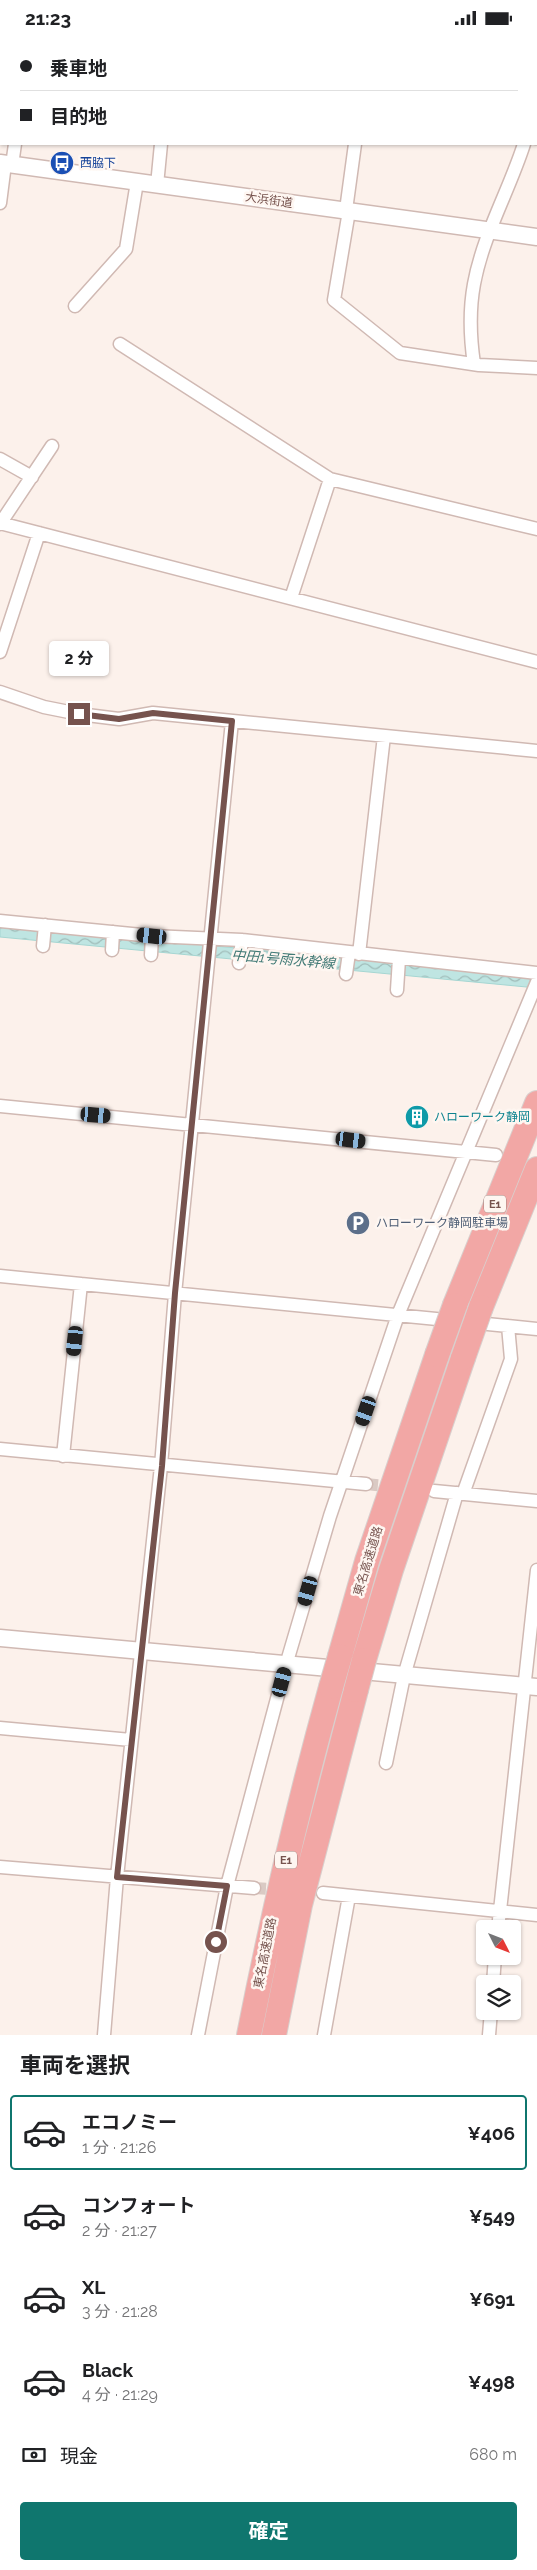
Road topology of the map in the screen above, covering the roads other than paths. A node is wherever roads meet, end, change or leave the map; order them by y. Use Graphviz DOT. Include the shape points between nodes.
graph roads {
  1 [pos="15,145"];
  2 [pos="161,145"];
  3 [pos="355,145"];
  4 [pos="524,145"];
  5 [pos="6,164"];
  6 [pos="137,182"];
  7 [pos="157,185"];
  8 [pos="0,203"];
  9 [pos="348,211"];
  10 [pos="490,230"];
  11 [pos="537,237"];
  12 [pos="75,306"];
  13 [pos="120,343"];
  14 [pos="474,364"];
  15 [pos="537,368"];
  16 [pos="52,446"];
  17 [pos="0,459"];
  18 [pos="32,477"];
  19 [pos="330,479"];
  20 [pos="0,523"];
  21 [pos="537,529"];
  22 [pos="39,533"];
  23 [pos="291,599"];
  24 [pos="0,652"];
  25 [pos="537,662"];
  26 [pos="0,692"];
  27 [pos="232,721"];
  28 [pos="384,736"];
  29 [pos="537,751"];
  30 [pos="0,921"];
  31 [pos="45,929"];
  32 [pos="113,934"];
  33 [pos="152,939"];
  34 [pos="211,942"];
  35 [pos="241,945"];
  36 [pos="44,946"];
  37 [pos="112,951"];
  38 [pos="151,955"];
  39 [pos="351,956"];
  40 [pos="399,962"];
  41 [pos="239,963"];
  42 [pos="537,973"];
  43 [pos="346,974"];
  44 [pos="398,984"];
  45 [pos="535,986"];
  46 [pos="537,1103"];
  47 [pos="0,1106"];
  48 [pos="193,1124"];
  49 [pos="468,1152"];
  50 [pos="496,1155"];
  51 [pos="537,1169"];
  52 [pos="0,1276"];
  53 [pos="81,1284"];
  54 [pos="175,1293"];
  55 [pos="398,1315"];
  56 [pos="508,1326"];
  57 [pos="537,1329"];
  58 [pos="0,1449"];
  59 [pos="64,1456"];
  60 [pos="162,1466"];
  61 [pos="342,1483"];
  62 [pos="366,1484"];
  63 [pos="434,1491"];
  64 [pos="460,1493"];
  65 [pos="537,1501"];
  66 [pos="537,1570"];
  67 [pos="535,1618"];
  68 [pos="0,1638"];
  69 [pos="142,1651"];
  70 [pos="286,1665"];
  71 [pos="404,1676"];
  72 [pos="531,1687"];
  73 [pos="0,1729"];
  74 [pos="131,1740"];
  75 [pos="386,1763"];
  76 [pos="0,1867"];
  77 [pos="117,1877"];
  78 [pos="227,1886"];
  79 [pos="254,1888"];
  80 [pos="323,1893"];
  81 [pos="349,1896"];
  82 [pos="499,1912"];
  83 [pos="537,1915"];
  84 [pos="499,1920"];
  85 [pos="490,2020"];
  86 [pos="104,2035"];
  87 [pos="198,2035"];
  88 [pos="249,2035"];
  89 [pos="274,2035"];
  90 [pos="324,2035"];
  91 [pos="489,2035"];
  1 -- 5 [label="street"];
  2 -- 7 [label="street"];
  3 -- 9 [label="street"];
  4 -- 10 [label="street"];
  5 -- 6 [label="street, 大浜街道"];
  5 -- 8 [label="street"];
  6 -- 7 [label="street, 大浜街道"];
  6 -- 12 [label="street" via="126,249"];
  7 -- 9 [label="street, 大浜街道"];
  9 -- 10 [label="street, 大浜街道"];
  9 -- 14 [label="street" via="334,300 400,353"];
  10 -- 11 [label="street, 大浜街道"];
  10 -- 14 [label="street" via="474,285 470,331"];
  13 -- 19 [label="street"];
  14 -- 15 [label="street"];
  16 -- 18 [label="street"];
  17 -- 18 [label="street"];
  18 -- 20 [label="street"];
  19 -- 21 [label="street"];
  19 -- 23 [label="street"];
  20 -- 22 [label="street"];
  22 -- 23 [label="street"];
  22 -- 24 [label="street"];
  23 -- 25 [label="street"];
  26 -- 27 [label="street" via="44,707 119,719 153,713"];
  27 -- 28 [label="street"];
  27 -- 34 [label="street"];
  28 -- 29 [label="street"];
  28 -- 39 [label="street"];
  30 -- 31 [label="street"];
  31 -- 32 [label="street"];
  31 -- 36 [label="street"];
  32 -- 33 [label="street"];
  32 -- 37 [label="street"];
  33 -- 34 [label="street"];
  33 -- 38 [label="street"];
  34 -- 35 [label="street"];
  34 -- 48 [label="street"];
  35 -- 39 [label="street"];
  35 -- 41 [label="street"];
  39 -- 40 [label="street"];
  39 -- 43 [label="street"];
  40 -- 42 [label="street"];
  40 -- 44 [label="street"];
  45 -- 49 [label="street"];
  46 -- 88 [label="highway, 東名高速道路 / E1, bridge" via="455,1305 367,1561 299,1804 275,1903"];
  47 -- 48 [label="street"];
  48 -- 49 [label="street"];
  48 -- 54 [label="street"];
  49 -- 50 [label="street"];
  49 -- 55 [label="street"];
  51 -- 89 [label="highway, 東名高速道路 / E1, bridge" via="481,1307 391,1570 302,1895"];
  52 -- 53 [label="street"];
  53 -- 54 [label="street"];
  53 -- 59 [label="street"];
  54 -- 55 [label="street"];
  54 -- 60 [label="street"];
  55 -- 56 [label="street"];
  55 -- 61 [label="street"];
  56 -- 57 [label="street"];
  56 -- 64 [label="street" via="511,1359"];
  58 -- 59 [label="street"];
  59 -- 60 [label="street"];
  60 -- 61 [label="street"];
  60 -- 69 [label="street"];
  61 -- 62 [label="street"];
  61 -- 70 [label="street"];
  63 -- 64 [label="street"];
  64 -- 65 [label="street"];
  64 -- 71 [label="street"];
  66 -- 67 [label="street"];
  67 -- 72 [label="street"];
  68 -- 69 [label="street"];
  69 -- 70 [label="street"];
  69 -- 74 [label="street"];
  70 -- 71 [label="street"];
  70 -- 78 [label="street"];
  71 -- 72 [label="street"];
  71 -- 75 [label="street"];
  72 -- 82 [label="street"];
  73 -- 74 [label="street"];
  74 -- 77 [label="street"];
  76 -- 77 [label="street"];
  77 -- 78 [label="street"];
  77 -- 86 [label="street"];
  78 -- 79 [label="street"];
  78 -- 87 [label="street"];
  80 -- 81 [label="street"];
  81 -- 82 [label="street"];
  81 -- 90 [label="street"];
  82 -- 83 [label="street"];
  82 -- 84 [label="street"];
  85 -- 91 [label="street"];
}
